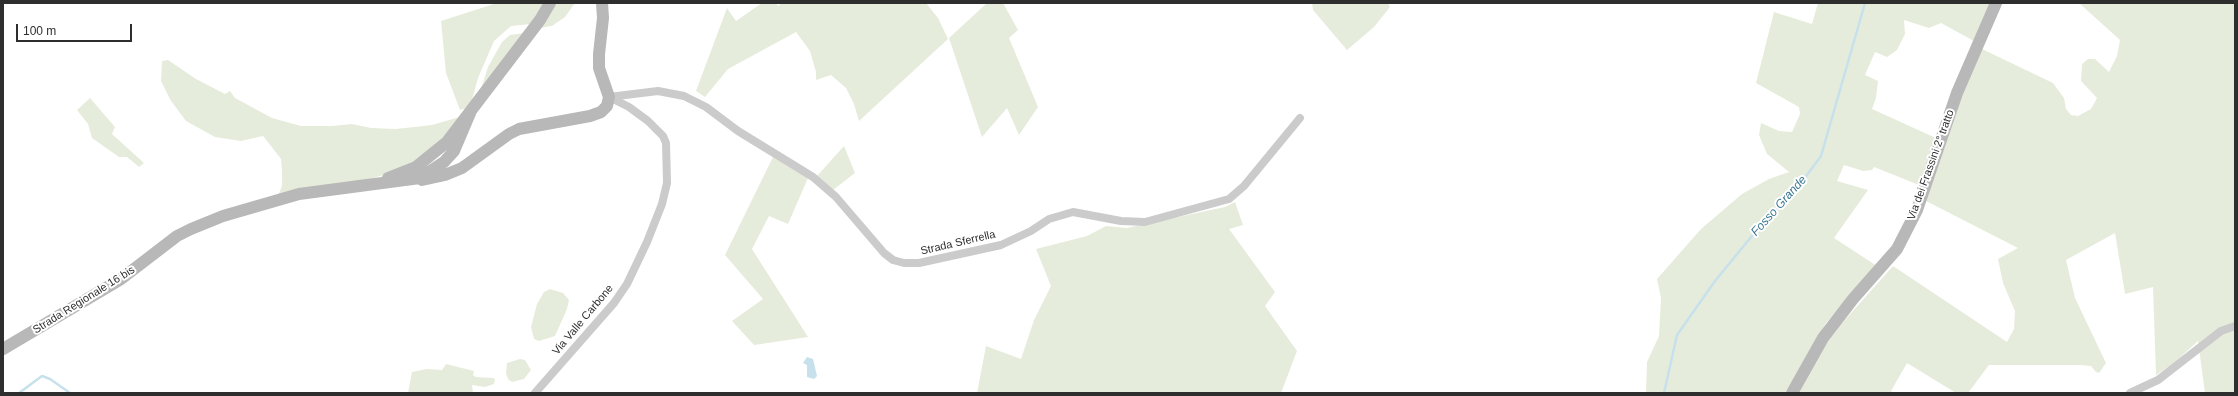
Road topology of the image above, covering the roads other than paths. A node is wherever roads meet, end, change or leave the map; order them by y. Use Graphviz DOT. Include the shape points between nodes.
graph roads {
  1 [pos="550,3"];
  2 [pos="602,3"];
  3 [pos="1996,3"];
  4 [pos="609,97"];
  5 [pos="470,113"];
  6 [pos="1300,118"];
  7 [pos="462,137"];
  8 [pos="447,142"];
  9 [pos="465,164"];
  10 [pos="439,166"];
  11 [pos="416,168"];
  12 [pos="450,173"];
  13 [pos="413,180"];
  14 [pos="366,185"];
  15 [pos="2235,326"];
  16 [pos="3,349"];
  17 [pos="535,393"];
  18 [pos="1792,393"];
  19 [pos="2130,393"];
  1 -- 5 [label="main road, Strada Regionale 16 bis"];
  2 -- 4 [label="main road" via="600,68"];
  3 -- 18 [label="main road, Via dei Frassini 2° tratto" via="1957,93 1917,210 1897,249 1823,338"];
  4 -- 6 [label="street, Strada Sferrella" via="658,91 684,96 706,106 738,131 813,177 836,197 884,253 893,260 904,263 920,263 1001,245 1049,219 1073,212 1121,221 1145,222 1229,200 1244,186"];
  4 -- 9 [label="main road" via="607,106 601,112 519,129"];
  4 -- 17 [label="street, Via Valle Carbone" via="648,121 663,136 668,150 662,204 627,284 614,303"];
  5 -- 7 [label="main road, Strada Regionale 16 bis"];
  5 -- 8 [label="main road, Strada Regionale 16 bis"];
  7 -- 9 [label="main road" via="456,160"];
  7 -- 10 [label="main road, Strada Regionale 16 bis" via="454,151"];
  8 -- 10 [label="main road" via="438,160"];
  8 -- 11 [label="main road, Strada Regionale 16 bis"];
  9 -- 10 [label="main road"];
  9 -- 12 [label="main road"];
  10 -- 11 [label="main road"];
  10 -- 12 [label="main road"];
  10 -- 13 [label="main road, Strada Regionale 16 bis"];
  11 -- 14 [label="main road, Strada Regionale 16 bis"];
  12 -- 13 [label="main road"];
  13 -- 14 [label="main road, Strada Regionale 16 bis"];
  14 -- 16 [label="main road, Strada Regionale 16 bis" via="299,194 223,216 191,229 177,236 121,279"];
  15 -- 19 [label="street" via="2220,332 2158,380"];
}
